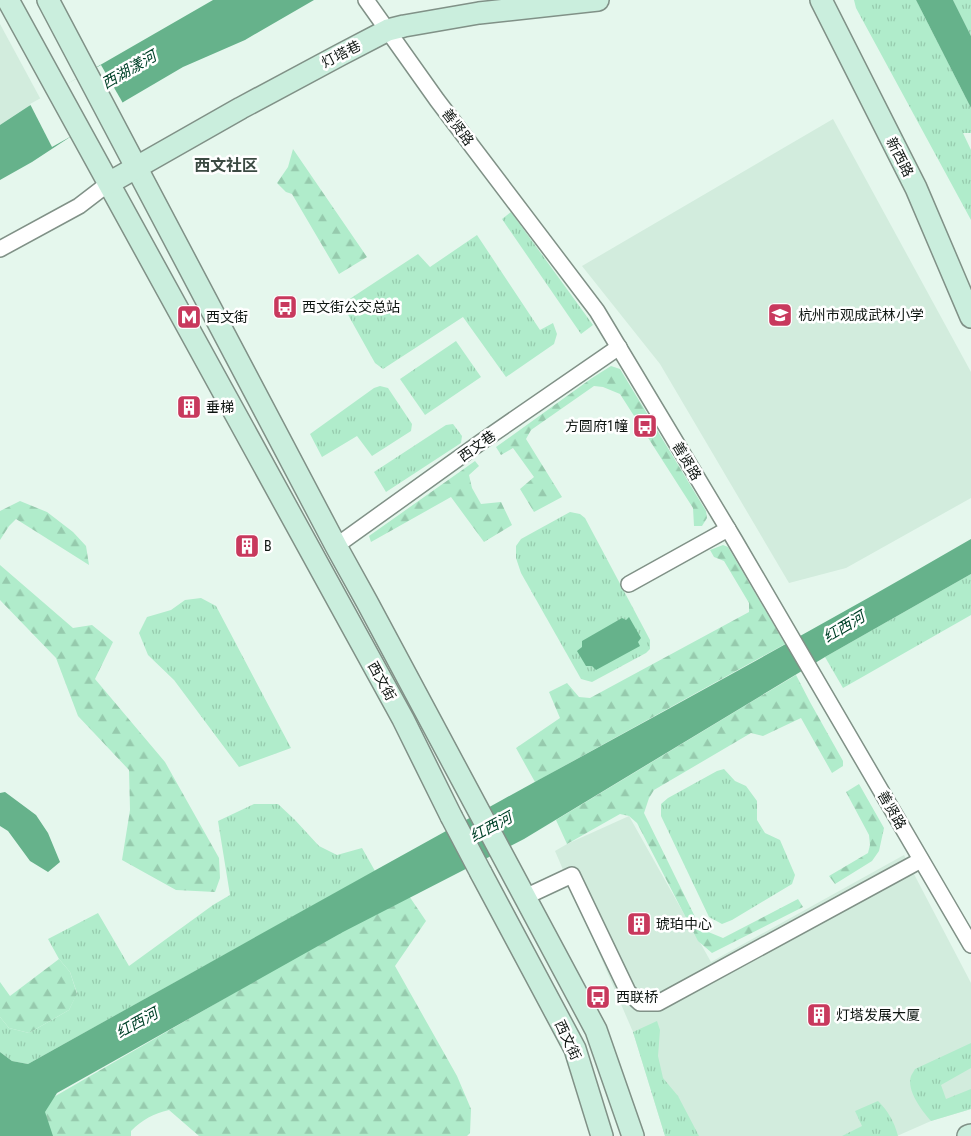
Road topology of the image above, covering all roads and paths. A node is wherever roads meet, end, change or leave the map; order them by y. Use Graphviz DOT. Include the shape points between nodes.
graph roads {
  1 [pos="8,0"];
  2 [pos="48,0"];
  3 [pos="366,0"];
  4 [pos="598,0"];
  5 [pos="821,0"];
  6 [pos="388,30"];
  7 [pos="136,167"];
  8 [pos="109,183"];
  9 [pos="0,249"];
  10 [pos="971,317"];
  11 [pos="619,347"];
  12 [pos="728,528"];
  13 [pos="336,546"];
  14 [pos="629,584"];
  15 [pos="921,860"];
  16 [pos="525,897"];
  17 [pos="971,945"];
  18 [pos="602,1136"];
  19 [pos="633,1136"];
  1 -- 8 [label="main road, 西文街"];
  2 -- 7 [label="main road, 西文街"];
  3 -- 6 [label="street, 善贤路"];
  4 -- 6 [label="main road, 灯塔巷" via="479,13"];
  5 -- 10 [label="main road, 新西路" via="916,188"];
  6 -- 7 [label="main road, 灯塔巷"];
  6 -- 11 [label="street, 善贤路" via="597,311"];
  7 -- 8 [label="main road, 灯塔巷"];
  7 -- 13 [label="main road, 西文街"];
  8 -- 9 [label="street" via="79,206"];
  8 -- 18 [label="main road, 西文街, bridge" via="403,719 575,1049"];
  11 -- 12 [label="street, 善贤路"];
  11 -- 13 [label="street, 西文巷"];
  12 -- 14 [label="street"];
  12 -- 15 [label="street, 善贤路"];
  13 -- 16 [label="main road, 西文街"];
  15 -- 16 [label="street" via="658,1004 640,1004 628,992 572,875"];
  15 -- 17 [label="street, 善贤路"];
  16 -- 19 [label="main road, 西文街" via="596,1030"];
}
